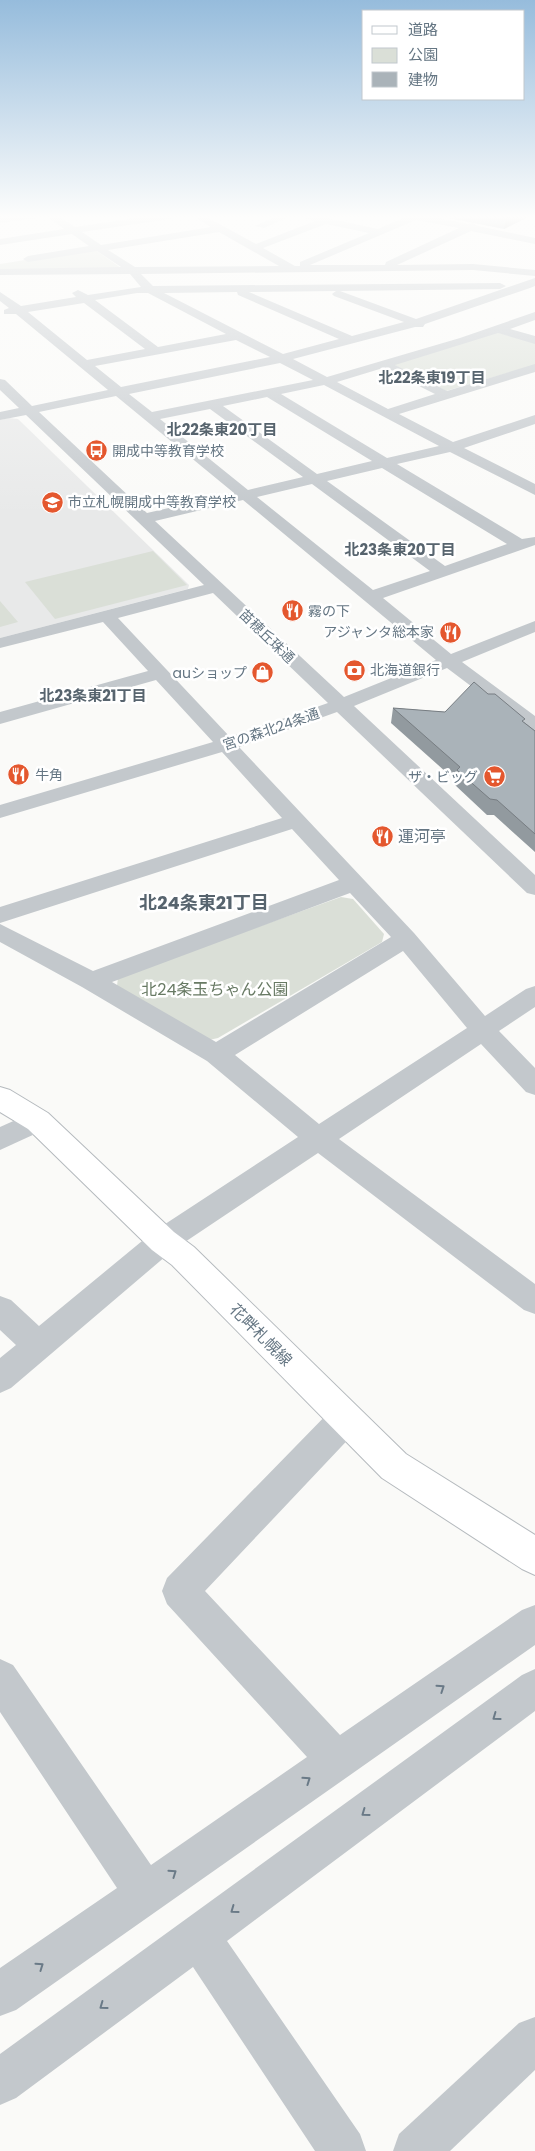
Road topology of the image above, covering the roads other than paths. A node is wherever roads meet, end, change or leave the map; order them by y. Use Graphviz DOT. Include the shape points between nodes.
graph roads {
  1 [pos="25,315"];
  2 [pos="108,315"];
  3 [pos="197,315"];
  4 [pos="294,315"];
  5 [pos="397,315"];
  6 [pos="436,315"];
  7 [pos="533,318"];
  8 [pos="415,322"];
  9 [pos="497,329"];
  10 [pos="236,336"];
  11 [pos="351,340"];
  12 [pos="535,340"];
  13 [pos="464,341"];
  14 [pos="156,351"];
  15 [pos="280,359"];
  16 [pos="84,364"];
  17 [pos="384,364"];
  18 [pos="535,368"];
  19 [pos="326,381"];
  20 [pos="0,383"];
  21 [pos="118,392"];
  22 [pos="270,392"];
  23 [pos="446,395"];
  24 [pos="213,404"];
  25 [pos="29,410"];
  26 [pos="388,414"];
  27 [pos="0,416"];
  28 [pos="150,417"];
  29 [pos="535,419"];
  30 [pos="520,424"];
  31 [pos="535,432"];
  32 [pos="452,447"];
  33 [pos="386,463"];
  34 [pos="317,479"];
  35 [pos="535,490"];
  36 [pos="245,496"];
  37 [pos="144,519"];
  38 [pos="527,543"];
  39 [pos="443,572"];
  40 [pos="216,587"];
  41 [pos="370,597"];
  42 [pos="106,615"];
  43 [pos="535,626"];
  44 [pos="0,643"];
  45 [pos="449,661"];
  46 [pos="161,673"];
  47 [pos="340,705"];
  48 [pos="0,718"];
  49 [pos="534,722"];
  50 [pos="225,745"];
  51 [pos="0,812"];
  52 [pos="296,820"];
  53 [pos="354,883"];
  54 [pos="535,888"];
  55 [pos="0,915"];
  56 [pos="0,932"];
  57 [pos="406,939"];
  58 [pos="91,981"];
  59 [pos="535,995"];
  60 [pos="482,1029"];
  61 [pos="216,1054"];
  62 [pos="535,1085"];
  63 [pos="0,1098"];
  64 [pos="38,1121"];
  65 [pos="318,1138"];
  66 [pos="0,1139"];
  67 [pos="163,1241"];
  68 [pos="535,1301"];
  69 [pos="0,1310"];
  70 [pos="39,1345"];
  71 [pos="0,1378"];
  72 [pos="346,1418"];
  73 [pos="535,1556"];
  74 [pos="535,1624"];
  75 [pos="0,1678"];
  76 [pos="535,1688"];
  77 [pos="336,1760"];
  78 [pos="145,1893"];
  79 [pos="198,1937"];
  80 [pos="0,1994"];
  81 [pos="535,2039"];
  82 [pos="0,2082"];
  83 [pos="343,2151"];
  84 [pos="416,2151"];
  1 -- 16 [label="street"];
  2 -- 14 [label="street"];
  3 -- 10 [label="street"];
  4 -- 11 [label="street"];
  5 -- 8 [label="street"];
  6 -- 8 [label="street"];
  7 -- 9 [label="street"];
  8 -- 11 [label="street"];
  8 -- 13 [label="street"];
  9 -- 12 [label="street"];
  9 -- 13 [label="street"];
  10 -- 14 [label="street"];
  10 -- 15 [label="street"];
  11 -- 15 [label="street"];
  13 -- 17 [label="street"];
  14 -- 16 [label="street"];
  15 -- 19 [label="street"];
  15 -- 21 [label="street"];
  16 -- 21 [label="street"];
  17 -- 19 [label="street"];
  17 -- 23 [label="street"];
  18 -- 23 [label="street"];
  19 -- 22 [label="street"];
  19 -- 26 [label="street"];
  20 -- 25 [label="street, 苗穂丘珠通"];
  21 -- 25 [label="street"];
  21 -- 28 [label="street"];
  22 -- 24 [label="street"];
  22 -- 33 [label="street"];
  23 -- 26 [label="street"];
  24 -- 28 [label="street"];
  24 -- 34 [label="street"];
  25 -- 27 [label="street"];
  25 -- 37 [label="street, 苗穂丘珠通"];
  26 -- 32 [label="street"];
  28 -- 36 [label="street"];
  29 -- 30 [label="street"];
  30 -- 31 [label="street"];
  30 -- 32 [label="street"];
  32 -- 33 [label="street"];
  32 -- 35 [label="street"];
  33 -- 34 [label="street"];
  33 -- 38 [label="street"];
  34 -- 36 [label="street"];
  34 -- 39 [label="street"];
  36 -- 37 [label="street"];
  36 -- 41 [label="street"];
  37 -- 40 [label="street, 苗穂丘珠通"];
  38 -- 39 [label="street"];
  39 -- 41 [label="street"];
  40 -- 42 [label="street"];
  40 -- 47 [label="street, 苗穂丘珠通"];
  41 -- 45 [label="street"];
  42 -- 44 [label="street"];
  42 -- 46 [label="street"];
  43 -- 45 [label="street, 宮の森北24条通"];
  45 -- 47 [label="street, 宮の森北24条通"];
  45 -- 49 [label="street"];
  46 -- 48 [label="street"];
  46 -- 50 [label="street"];
  47 -- 50 [label="street, 宮の森北24条通"];
  47 -- 54 [label="street, 苗穂丘珠通" via="362,722"];
  50 -- 51 [label="street, 宮の森北24条通"];
  50 -- 52 [label="street"];
  52 -- 53 [label="street"];
  52 -- 55 [label="street"];
  53 -- 57 [label="street"];
  53 -- 58 [label="street"];
  56 -- 58 [label="street"];
  57 -- 60 [label="street"];
  57 -- 61 [label="street"];
  58 -- 61 [label="street"];
  59 -- 60 [label="street"];
  60 -- 62 [label="street"];
  60 -- 65 [label="street"];
  61 -- 65 [label="street"];
  63 -- 64 [label="main road, 花畔札幌線"];
  64 -- 66 [label="street"];
  64 -- 67 [label="main road, 花畔札幌線"];
  65 -- 67 [label="street"];
  65 -- 68 [label="street"];
  67 -- 70 [label="street"];
  67 -- 72 [label="main road, 花畔札幌線" via="183,1256"];
  69 -- 70 [label="street"];
  70 -- 71 [label="street"];
  72 -- 73 [label="main road, 花畔札幌線" via="394,1466"];
  72 -- 77 [label="street" via="180,1591"];
  77 -- 74 [label="street, one-way"];
  75 -- 78 [label="street"];
  76 -- 79 [label="street, one-way"];
  78 -- 77 [label="street, one-way"];
  80 -- 78 [label="street, one-way"];
  79 -- 82 [label="street, one-way"];
  79 -- 83 [label="street"];
  81 -- 84 [label="street"];
}
